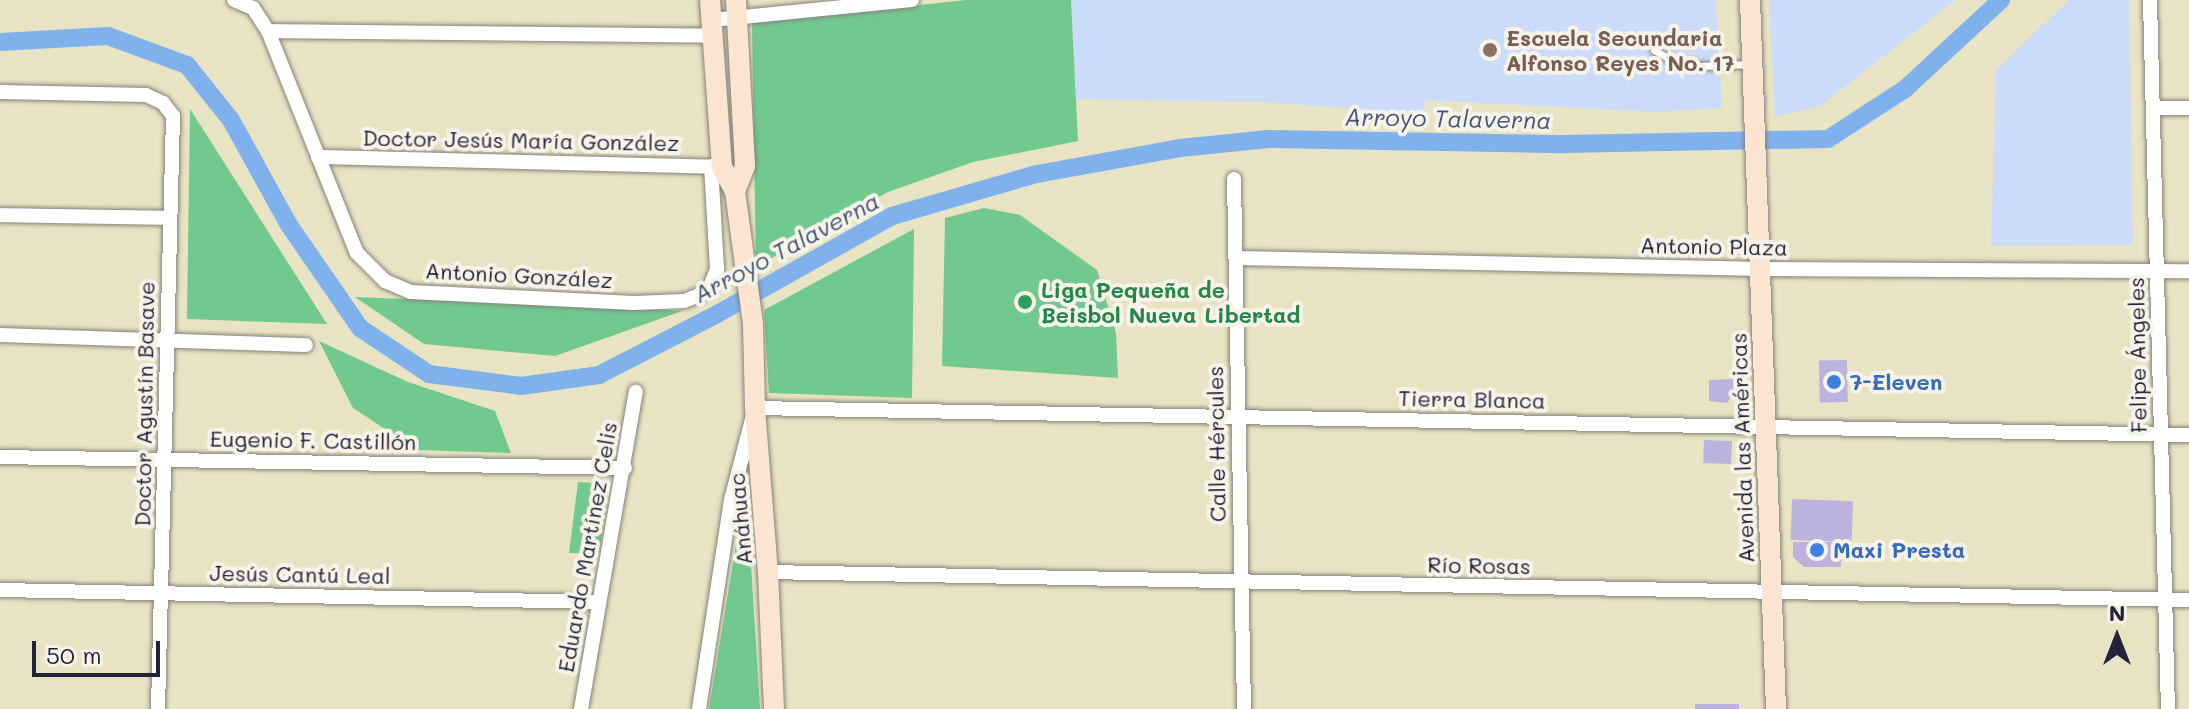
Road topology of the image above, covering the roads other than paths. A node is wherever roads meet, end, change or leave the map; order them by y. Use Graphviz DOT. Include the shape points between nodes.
graph roads {
  1 [pos="234,0"];
  2 [pos="912,0"];
  3 [pos="1750,0"];
  4 [pos="2150,0"];
  5 [pos="254,4"];
  6 [pos="736,10"];
  7 [pos="711,19"];
  8 [pos="268,31"];
  9 [pos="1654,50"];
  10 [pos="1753,64"];
  11 [pos="0,92"];
  12 [pos="2153,108"];
  13 [pos="2189,108"];
  14 [pos="318,157"];
  15 [pos="745,166"];
  16 [pos="716,167"];
  17 [pos="1234,179"];
  18 [pos="735,191"];
  19 [pos="0,215"];
  20 [pos="169,218"];
  21 [pos="1237,258"];
  22 [pos="1761,269"];
  23 [pos="2157,271"];
  24 [pos="2189,271"];
  25 [pos="0,335"];
  26 [pos="167,338"];
  27 [pos="306,345"];
  28 [pos="636,392"];
  29 [pos="755,408"];
  30 [pos="1236,416"];
  31 [pos="1764,426"];
  32 [pos="2161,435"];
  33 [pos="2189,435"];
  34 [pos="0,457"];
  35 [pos="167,459"];
  36 [pos="625,468"];
  37 [pos="768,572"];
  38 [pos="1241,582"];
  39 [pos="0,590"];
  40 [pos="161,593"];
  41 [pos="1770,593"];
  42 [pos="2165,600"];
  43 [pos="2189,600"];
  44 [pos="598,602"];
  45 [pos="158,709"];
  46 [pos="581,709"];
  47 [pos="699,709"];
  48 [pos="774,709"];
  49 [pos="1244,709"];
  50 [pos="1776,709"];
  51 [pos="2168,709"];
  1 -- 5 [label="street"];
  2 -- 6 [label="street"];
  3 -- 10 [label="street, Avenida las Américas"];
  4 -- 12 [label="street, Felipe Ángeles"];
  5 -- 8 [label="street, Antonio González"];
  6 -- 7 [label="street"];
  6 -- 15 [label="street"];
  7 -- 8 [label="street"];
  7 -- 16 [label="street"];
  8 -- 14 [label="street, Antonio González"];
  9 -- 10 [label="lane" via="1699,66"];
  10 -- 22 [label="street, Avenida las Américas"];
  11 -- 20 [label="street, Doctor Agustín Basave" via="146,95 163,103 173,116"];
  12 -- 13 [label="street"];
  12 -- 23 [label="street, Felipe Ángeles"];
  14 -- 16 [label="street, Doctor Jesús María González"];
  14 -- 16 [label="street, Antonio González" via="357,253 397,287 411,292 634,303 684,301 709,289 715,279 718,242"];
  15 -- 16 [label="street, Doctor Jesús María González"];
  15 -- 18 [label="street"];
  16 -- 18 [label="street"];
  17 -- 21 [label="street, Calle Hércules"];
  18 -- 29 [label="street, Anáhuac" via="753,325"];
  19 -- 20 [label="street"];
  20 -- 26 [label="street, Doctor Agustín Basave"];
  21 -- 22 [label="street, Antonio Plaza"];
  21 -- 30 [label="street, Calle Hércules"];
  22 -- 23 [label="street, Antonio Plaza"];
  22 -- 31 [label="street, Avenida las Américas"];
  23 -- 24 [label="street, Antonio Plaza"];
  23 -- 32 [label="street, Felipe Ángeles"];
  25 -- 26 [label="street"];
  26 -- 27 [label="street"];
  26 -- 35 [label="street, Doctor Agustín Basave"];
  28 -- 36 [label="street, Eduardo Martínez Celis"];
  29 -- 30 [label="street, Tierra Blanca"];
  29 -- 37 [label="street, Anáhuac"];
  29 -- 47 [label="street" via="731,500"];
  30 -- 31 [label="street, Tierra Blanca"];
  30 -- 38 [label="street, Calle Hércules"];
  31 -- 32 [label="street, Tierra Blanca"];
  31 -- 41 [label="street, Avenida las Américas"];
  32 -- 33 [label="street, Tierra Blanca"];
  32 -- 42 [label="street, Felipe Ángeles"];
  34 -- 35 [label="street, Eugenio F. Castillón"];
  35 -- 36 [label="street, Eugenio F. Castillón"];
  35 -- 40 [label="street, Doctor Agustín Basave"];
  36 -- 44 [label="street, Eduardo Martínez Celis"];
  37 -- 38 [label="street, Río Rosas"];
  37 -- 48 [label="street, Anáhuac"];
  38 -- 41 [label="street, Río Rosas"];
  38 -- 49 [label="street, Calle Hércules"];
  39 -- 40 [label="street, Jesús Cantú Leal"];
  40 -- 44 [label="street, Jesús Cantú Leal"];
  40 -- 45 [label="street, Doctor Agustín Basave"];
  41 -- 42 [label="street, Río Rosas"];
  41 -- 50 [label="street, Avenida las Américas"];
  42 -- 43 [label="street, Río Rosas"];
  42 -- 51 [label="street, Felipe Ángeles"];
  44 -- 46 [label="street, Eduardo Martínez Celis"];
}
